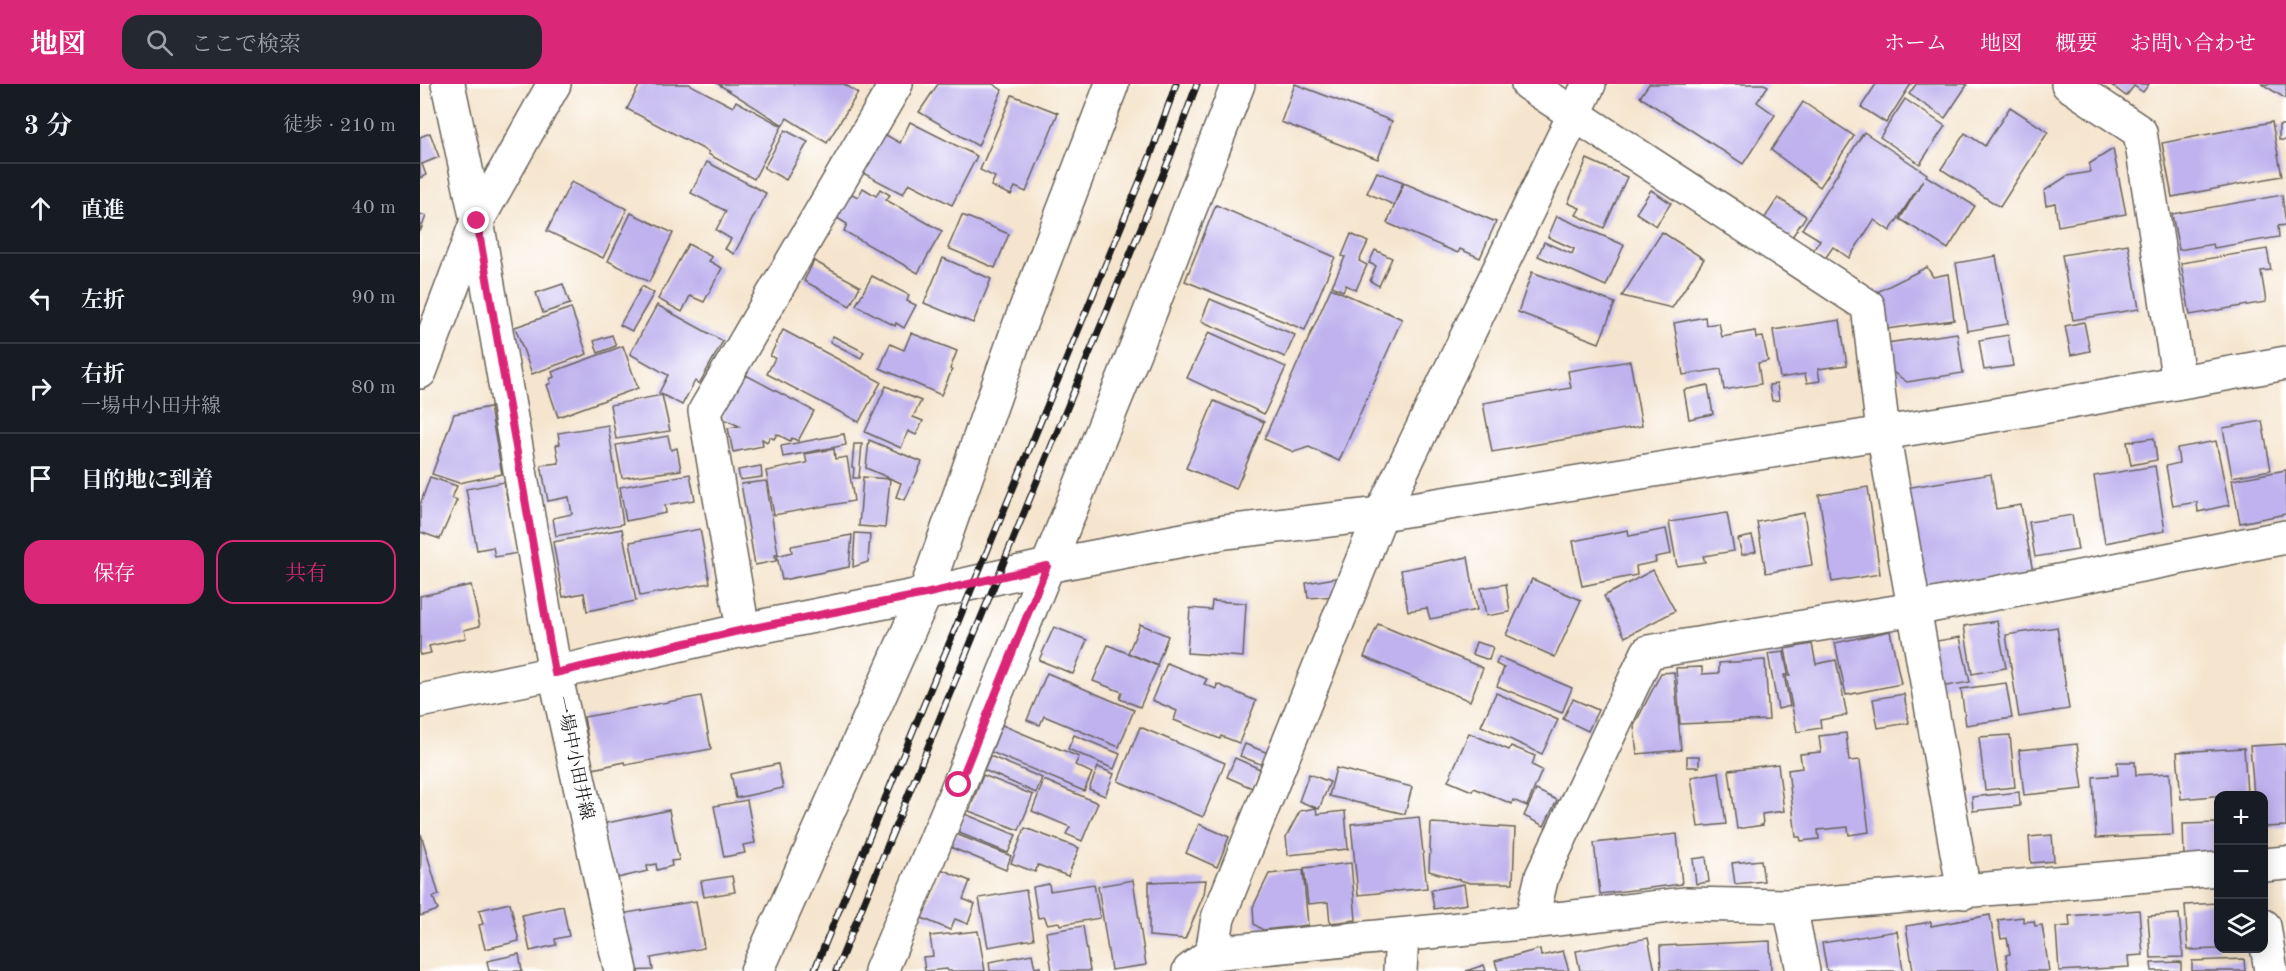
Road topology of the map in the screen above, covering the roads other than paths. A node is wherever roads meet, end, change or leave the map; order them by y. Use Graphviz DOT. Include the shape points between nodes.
graph roads {
  1 [pos="448,84"];
  2 [pos="554,84"];
  3 [pos="896,84"];
  4 [pos="1112,84"];
  5 [pos="1238,84"];
  6 [pos="1528,84"];
  7 [pos="1589,84"];
  8 [pos="2068,84"];
  9 [pos="1575,114"];
  10 [pos="477,221"];
  11 [pos="2286,363"];
  12 [pos="420,372"];
  13 [pos="2179,382"];
  14 [pos="1883,432"];
  15 [pos="1381,514"];
  16 [pos="2286,537"];
  17 [pos="1047,566"];
  18 [pos="925,594"];
  19 [pos="1914,609"];
  20 [pos="743,630"];
  21 [pos="555,673"];
  22 [pos="420,701"];
  23 [pos="2286,863"];
  24 [pos="2268,865"];
  25 [pos="2214,869"];
  26 [pos="1964,892"];
  27 [pos="1790,906"];
  28 [pos="1531,922"];
  29 [pos="1402,934"];
  30 [pos="2268,952"];
  31 [pos="1201,962"];
  32 [pos="621,971"];
  33 [pos="757,971"];
  34 [pos="881,971"];
  35 [pos="1400,971"];
  36 [pos="1803,971"];
  37 [pos="2271,971"];
  1 -- 10 [label="street, 一場中小田井線"];
  2 -- 10 [label="street"];
  3 -- 20 [label="street" via="705,411"];
  4 -- 18 [label="street" via="1018,329"];
  5 -- 17 [label="street"];
  6 -- 9 [label="street"];
  7 -- 9 [label="street"];
  8 -- 13 [label="street" via="2140,132"];
  9 -- 14 [label="street" via="1868,306"];
  9 -- 15 [label="street"];
  10 -- 12 [label="street"];
  10 -- 21 [label="street, 一場中小田井線"];
  11 -- 13 [label="street"];
  13 -- 14 [label="street"];
  14 -- 15 [label="street"];
  14 -- 19 [label="street"];
  15 -- 17 [label="street" via="1225,532"];
  15 -- 31 [label="street"];
  16 -- 19 [label="street"];
  17 -- 18 [label="street"];
  17 -- 34 [label="street"];
  18 -- 20 [label="street"];
  18 -- 33 [label="street"];
  19 -- 26 [label="street"];
  19 -- 28 [label="street" via="1648,652 1542,876"];
  20 -- 21 [label="street"];
  21 -- 22 [label="street"];
  21 -- 32 [label="street, 一場中小田井線"];
  23 -- 24 [label="street"];
  25 -- 26 [label="street"];
  26 -- 27 [label="street"];
  27 -- 28 [label="street" via="1686,904"];
  27 -- 36 [label="street"];
  28 -- 29 [label="street"];
  29 -- 31 [label="street"];
  29 -- 35 [label="street"];
  30 -- 37 [label="street"];
}
